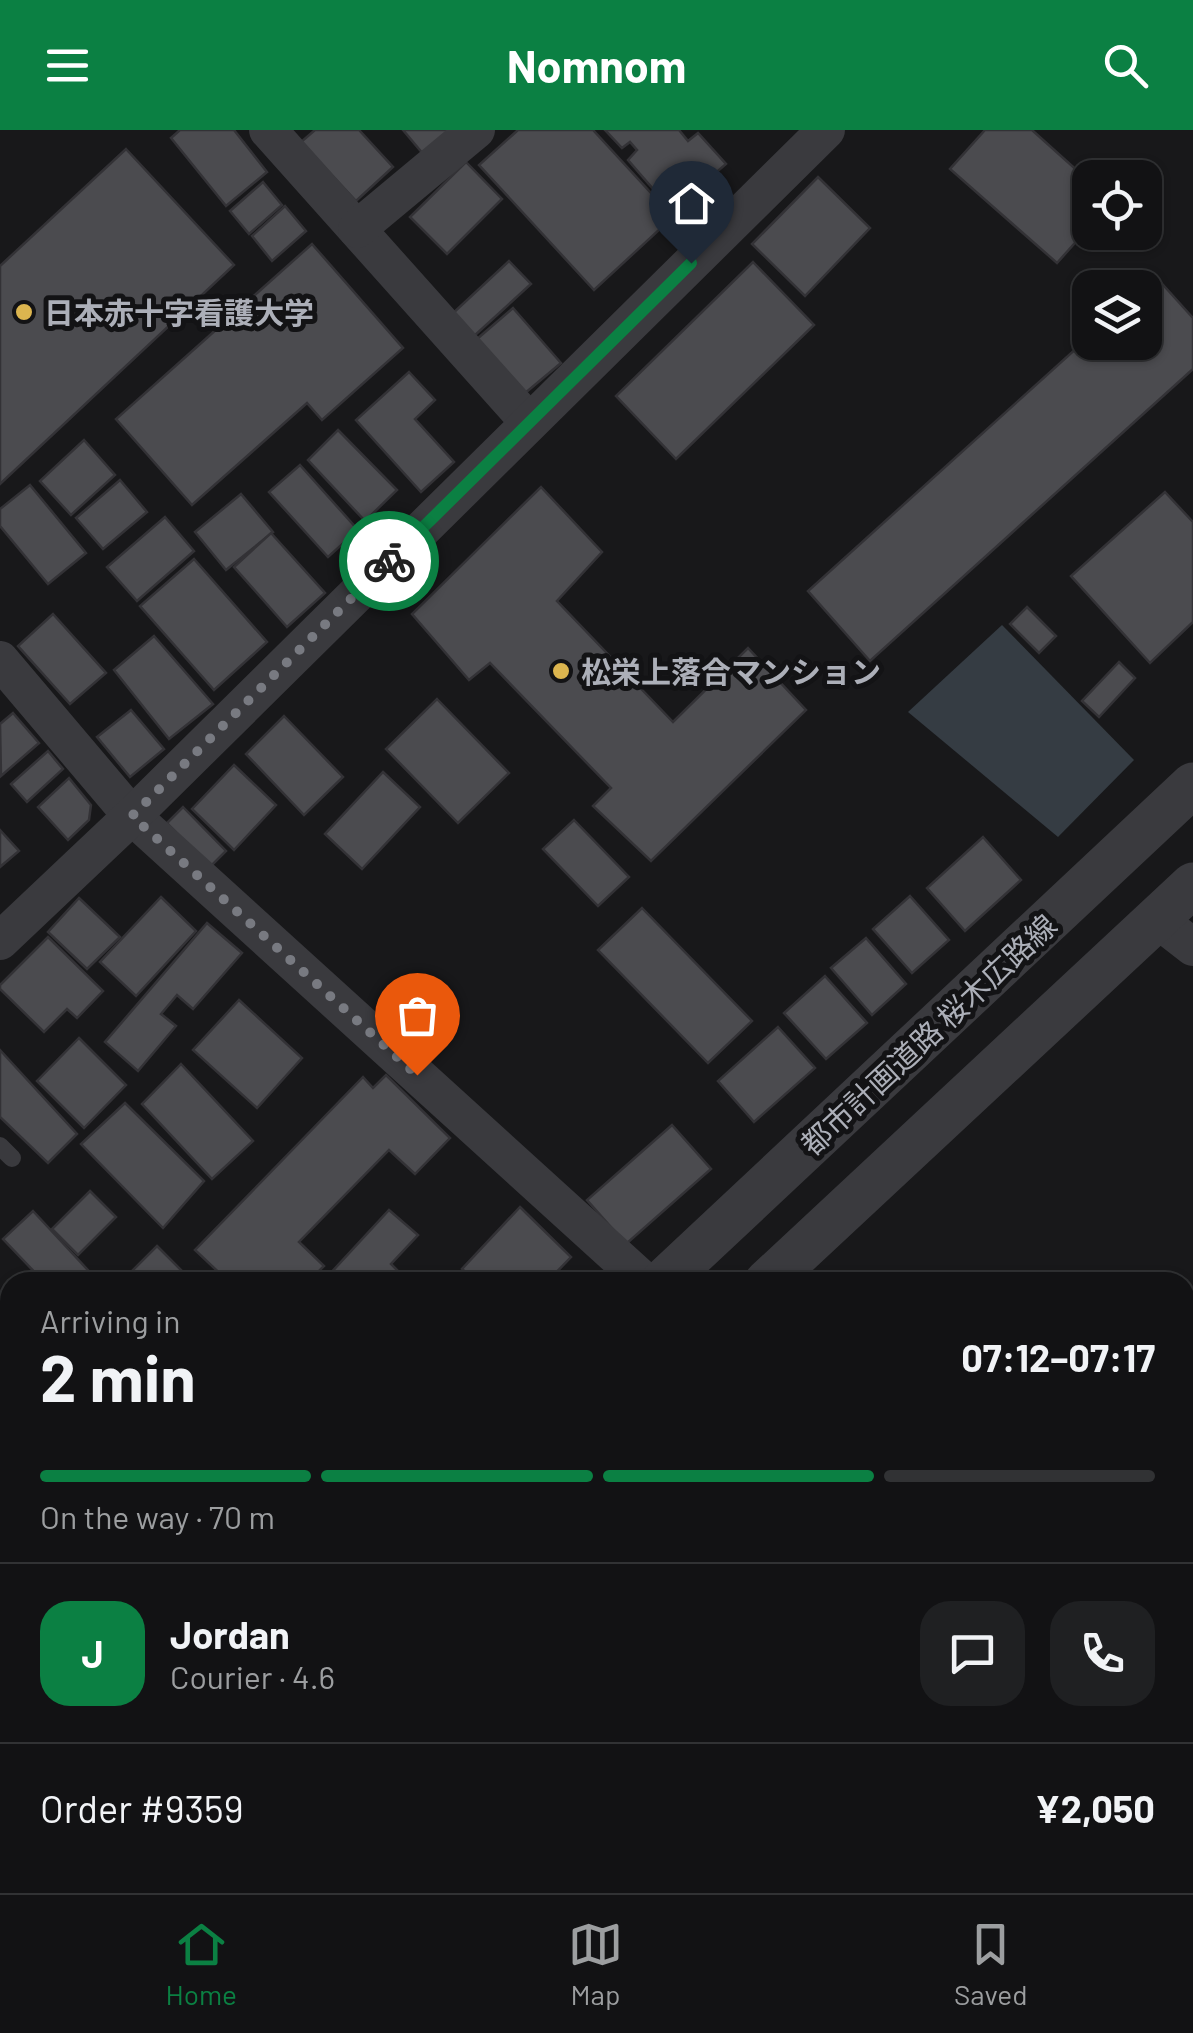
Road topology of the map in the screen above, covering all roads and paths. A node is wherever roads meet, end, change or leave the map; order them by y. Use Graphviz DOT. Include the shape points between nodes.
graph roads {
  1 [pos="268,130"];
  2 [pos="476,130"];
  3 [pos="826,130"];
  4 [pos="357,230"];
  5 [pos="529,422"];
  6 [pos="0,660"];
  7 [pos="1193,786"];
  8 [pos="132,816"];
  9 [pos="1193,885"];
  10 [pos="1156,919"];
  11 [pos="0,941"];
  12 [pos="1193,948"];
  13 [pos="634,1272"];
  14 [pos="674,1272"];
  15 [pos="778,1272"];
  1 -- 4 [label="street"];
  2 -- 4 [label="street"];
  3 -- 5 [label="street"];
  4 -- 5 [label="street"];
  5 -- 8 [label="street"];
  6 -- 8 [label="street"];
  7 -- 14 [label="street, 都市計画道路 桜木広路線"];
  8 -- 11 [label="street"];
  8 -- 13 [label="street"];
  9 -- 10 [label="street"];
  10 -- 12 [label="street"];
  10 -- 15 [label="street"];
}
